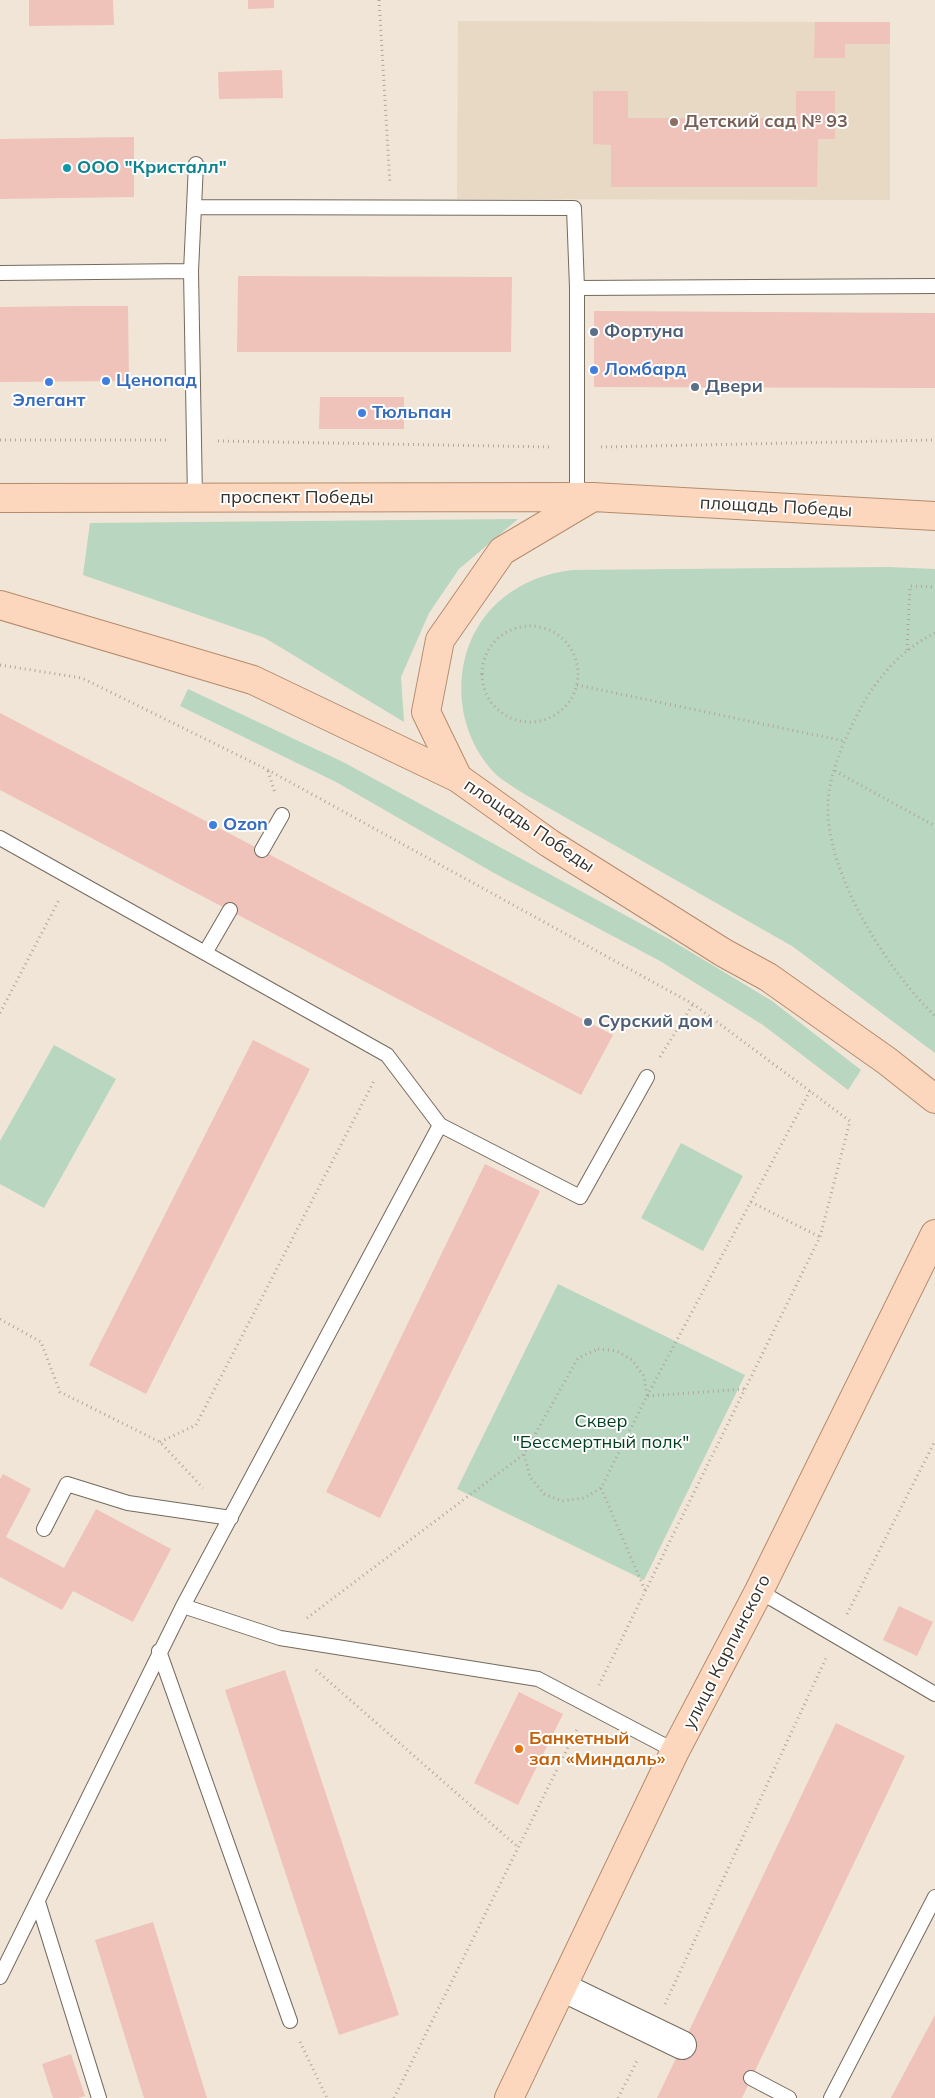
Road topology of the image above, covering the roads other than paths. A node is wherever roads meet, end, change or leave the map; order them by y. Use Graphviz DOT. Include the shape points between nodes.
graph roads {
  1 [pos="196,164"];
  2 [pos="194,207"];
  3 [pos="191,271"];
  4 [pos="0,273"];
  5 [pos="935,286"];
  6 [pos="577,288"];
  7 [pos="585,497"];
  8 [pos="0,498"];
  9 [pos="194,498"];
  10 [pos="935,516"];
  11 [pos="0,604"];
  12 [pos="458,778"];
  13 [pos="282,816"];
  14 [pos="0,838"];
  15 [pos="262,850"];
  16 [pos="230,910"];
  17 [pos="206,953"];
  18 [pos="647,1077"];
  19 [pos="935,1098"];
  20 [pos="440,1125"];
  21 [pos="935,1234"];
  22 [pos="230,1518"];
  23 [pos="44,1529"];
  24 [pos="759,1591"];
  25 [pos="183,1606"];
  26 [pos="160,1651"];
  27 [pos="935,1694"];
  28 [pos="675,1751"];
  29 [pos="935,1897"];
  30 [pos="38,1902"];
  31 [pos="0,1977"];
  32 [pos="564,1988"];
  33 [pos="290,2021"];
  34 [pos="682,2045"];
  35 [pos="751,2078"];
  36 [pos="781,2096"];
  37 [pos="99,2098"];
  38 [pos="509,2098"];
  39 [pos="831,2098"];
  1 -- 2 [label="lane"];
  2 -- 3 [label="lane"];
  2 -- 6 [label="lane" via="574,208"];
  3 -- 4 [label="lane"];
  3 -- 9 [label="lane"];
  5 -- 6 [label="lane"];
  6 -- 7 [label="lane" via="577,447"];
  7 -- 9 [label="main road, проспект Победы"];
  7 -- 10 [label="main road, площадь Победы"];
  7 -- 12 [label="main road, площадь Победы" via="502,551 440,640 426,712"];
  8 -- 9 [label="main road, проспект Победы"];
  11 -- 12 [label="main road" via="253,680"];
  12 -- 19 [label="main road, площадь Победы" via="549,843 768,977"];
  13 -- 15 [label="lane"];
  14 -- 17 [label="lane"];
  16 -- 17 [label="lane"];
  17 -- 20 [label="lane" via="387,1056"];
  18 -- 20 [label="lane" via="580,1197"];
  20 -- 22 [label="lane"];
  21 -- 24 [label="main road, улица Карпинского"];
  22 -- 23 [label="lane" via="128,1502 68,1484"];
  22 -- 25 [label="lane"];
  24 -- 27 [label="lane"];
  24 -- 28 [label="main road, улица Карпинского"];
  25 -- 26 [label="lane"];
  25 -- 28 [label="lane" via="280,1638 538,1679"];
  26 -- 30 [label="lane"];
  26 -- 33 [label="lane"];
  28 -- 32 [label="main road, улица Карпинского"];
  29 -- 39 [label="lane"];
  30 -- 31 [label="lane"];
  30 -- 37 [label="lane"];
  32 -- 34 [label="street"];
  32 -- 38 [label="main road, улица Карпинского"];
  35 -- 36 [label="lane"];
}
